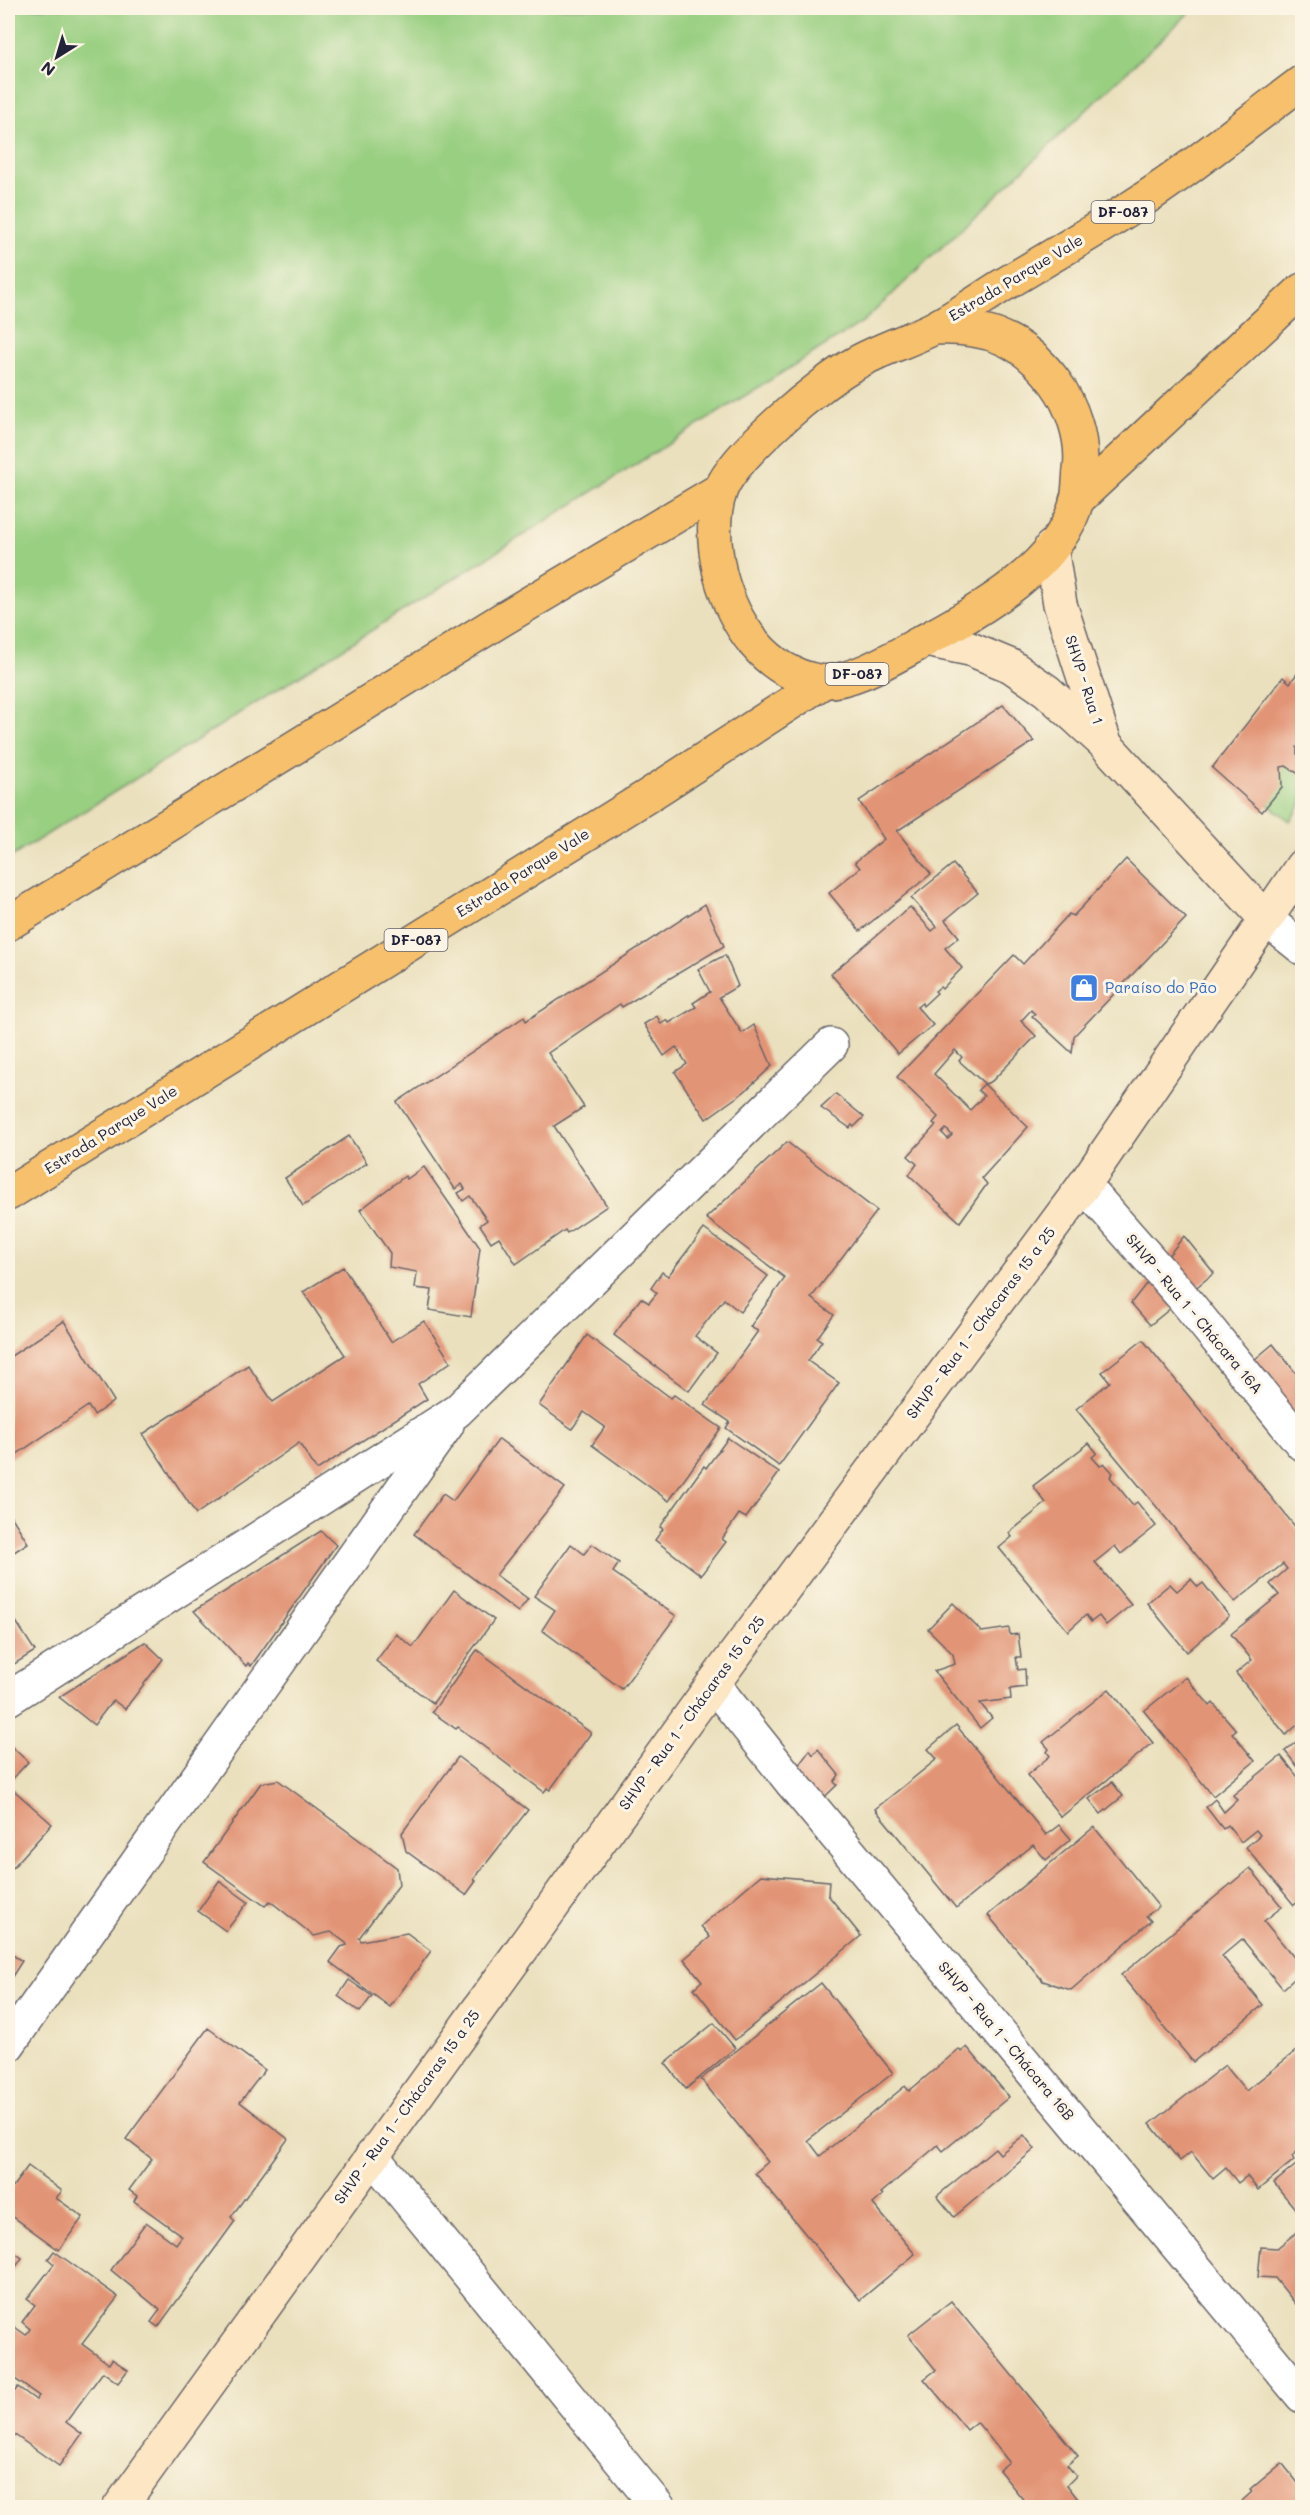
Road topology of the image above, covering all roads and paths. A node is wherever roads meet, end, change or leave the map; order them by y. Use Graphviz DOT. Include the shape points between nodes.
graph roads {
  1 [pos="1302,82"];
  2 [pos="1302,290"];
  3 [pos="934,327"];
  4 [pos="721,489"];
  5 [pos="1076,501"];
  6 [pos="1051,548"];
  7 [pos="926,640"];
  8 [pos="823,682"];
  9 [pos="1105,744"];
  10 [pos="1302,866"];
  11 [pos="1266,920"];
  12 [pos="8,924"];
  13 [pos="1302,948"];
  14 [pos="831,1045"];
  15 [pos="1084,1185"];
  16 [pos="8,1194"];
  17 [pos="457,1411"];
  18 [pos="1302,1444"];
  19 [pos="713,1684"];
  20 [pos="8,1699"];
  21 [pos="8,2045"];
  22 [pos="372,2156"];
  23 [pos="1302,2396"];
  24 [pos="119,2508"];
  25 [pos="659,2508"];
  1 -- 3 [label="main road, Estrada Parque Vale / DF-087" via="1131,208"];
  2 -- 5 [label="main road, DF-087"];
  3 -- 4 [label="main road, DF-087" via="853,364 824,383 742,459"];
  3 -- 5 [label="main road, DF-087" via="968,327 994,333 1042,364 1059,387 1078,434 1081,460"];
  4 -- 8 [label="main road, DF-087" via="714,547 726,596 739,623 772,661 791,674"];
  4 -- 12 [label="main road, DF-087"];
  5 -- 6 [label="main road, DF-087"];
  6 -- 7 [label="main road, DF-087" via="999,596"];
  6 -- 9 [label="street, SHVP - Rua 1" via="1060,604"];
  7 -- 8 [label="main road, DF-087" via="859,674"];
  7 -- 9 [label="street, SHVP - Rua 1" via="970,649 1011,666 1047,691"];
  8 -- 16 [label="main road, Estrada Parque Vale / DF-087" via="649,795"];
  9 -- 11 [label="street"];
  10 -- 11 [label="street, SHVP - Rua 1 - Chácaras 15 a 25"];
  11 -- 13 [label="street"];
  11 -- 15 [label="street, SHVP - Rua 1 - Chácaras 15 a 25"];
  14 -- 17 [label="street"];
  15 -- 18 [label="street, SHVP - Rua 1 - Chácara 16A" via="1181,1294"];
  15 -- 19 [label="street, SHVP - Rua 1 - Chácaras 15 a 25"];
  17 -- 20 [label="street"];
  17 -- 21 [label="street"];
  19 -- 22 [label="street, SHVP - Rua 1 - Chácaras 15 a 25"];
  19 -- 23 [label="street, SHVP - Rua 1 - Chácara 16B"];
  22 -- 24 [label="street, SHVP - Rua 1 - Chácaras 15 a 25"];
  22 -- 25 [label="street"];
}
